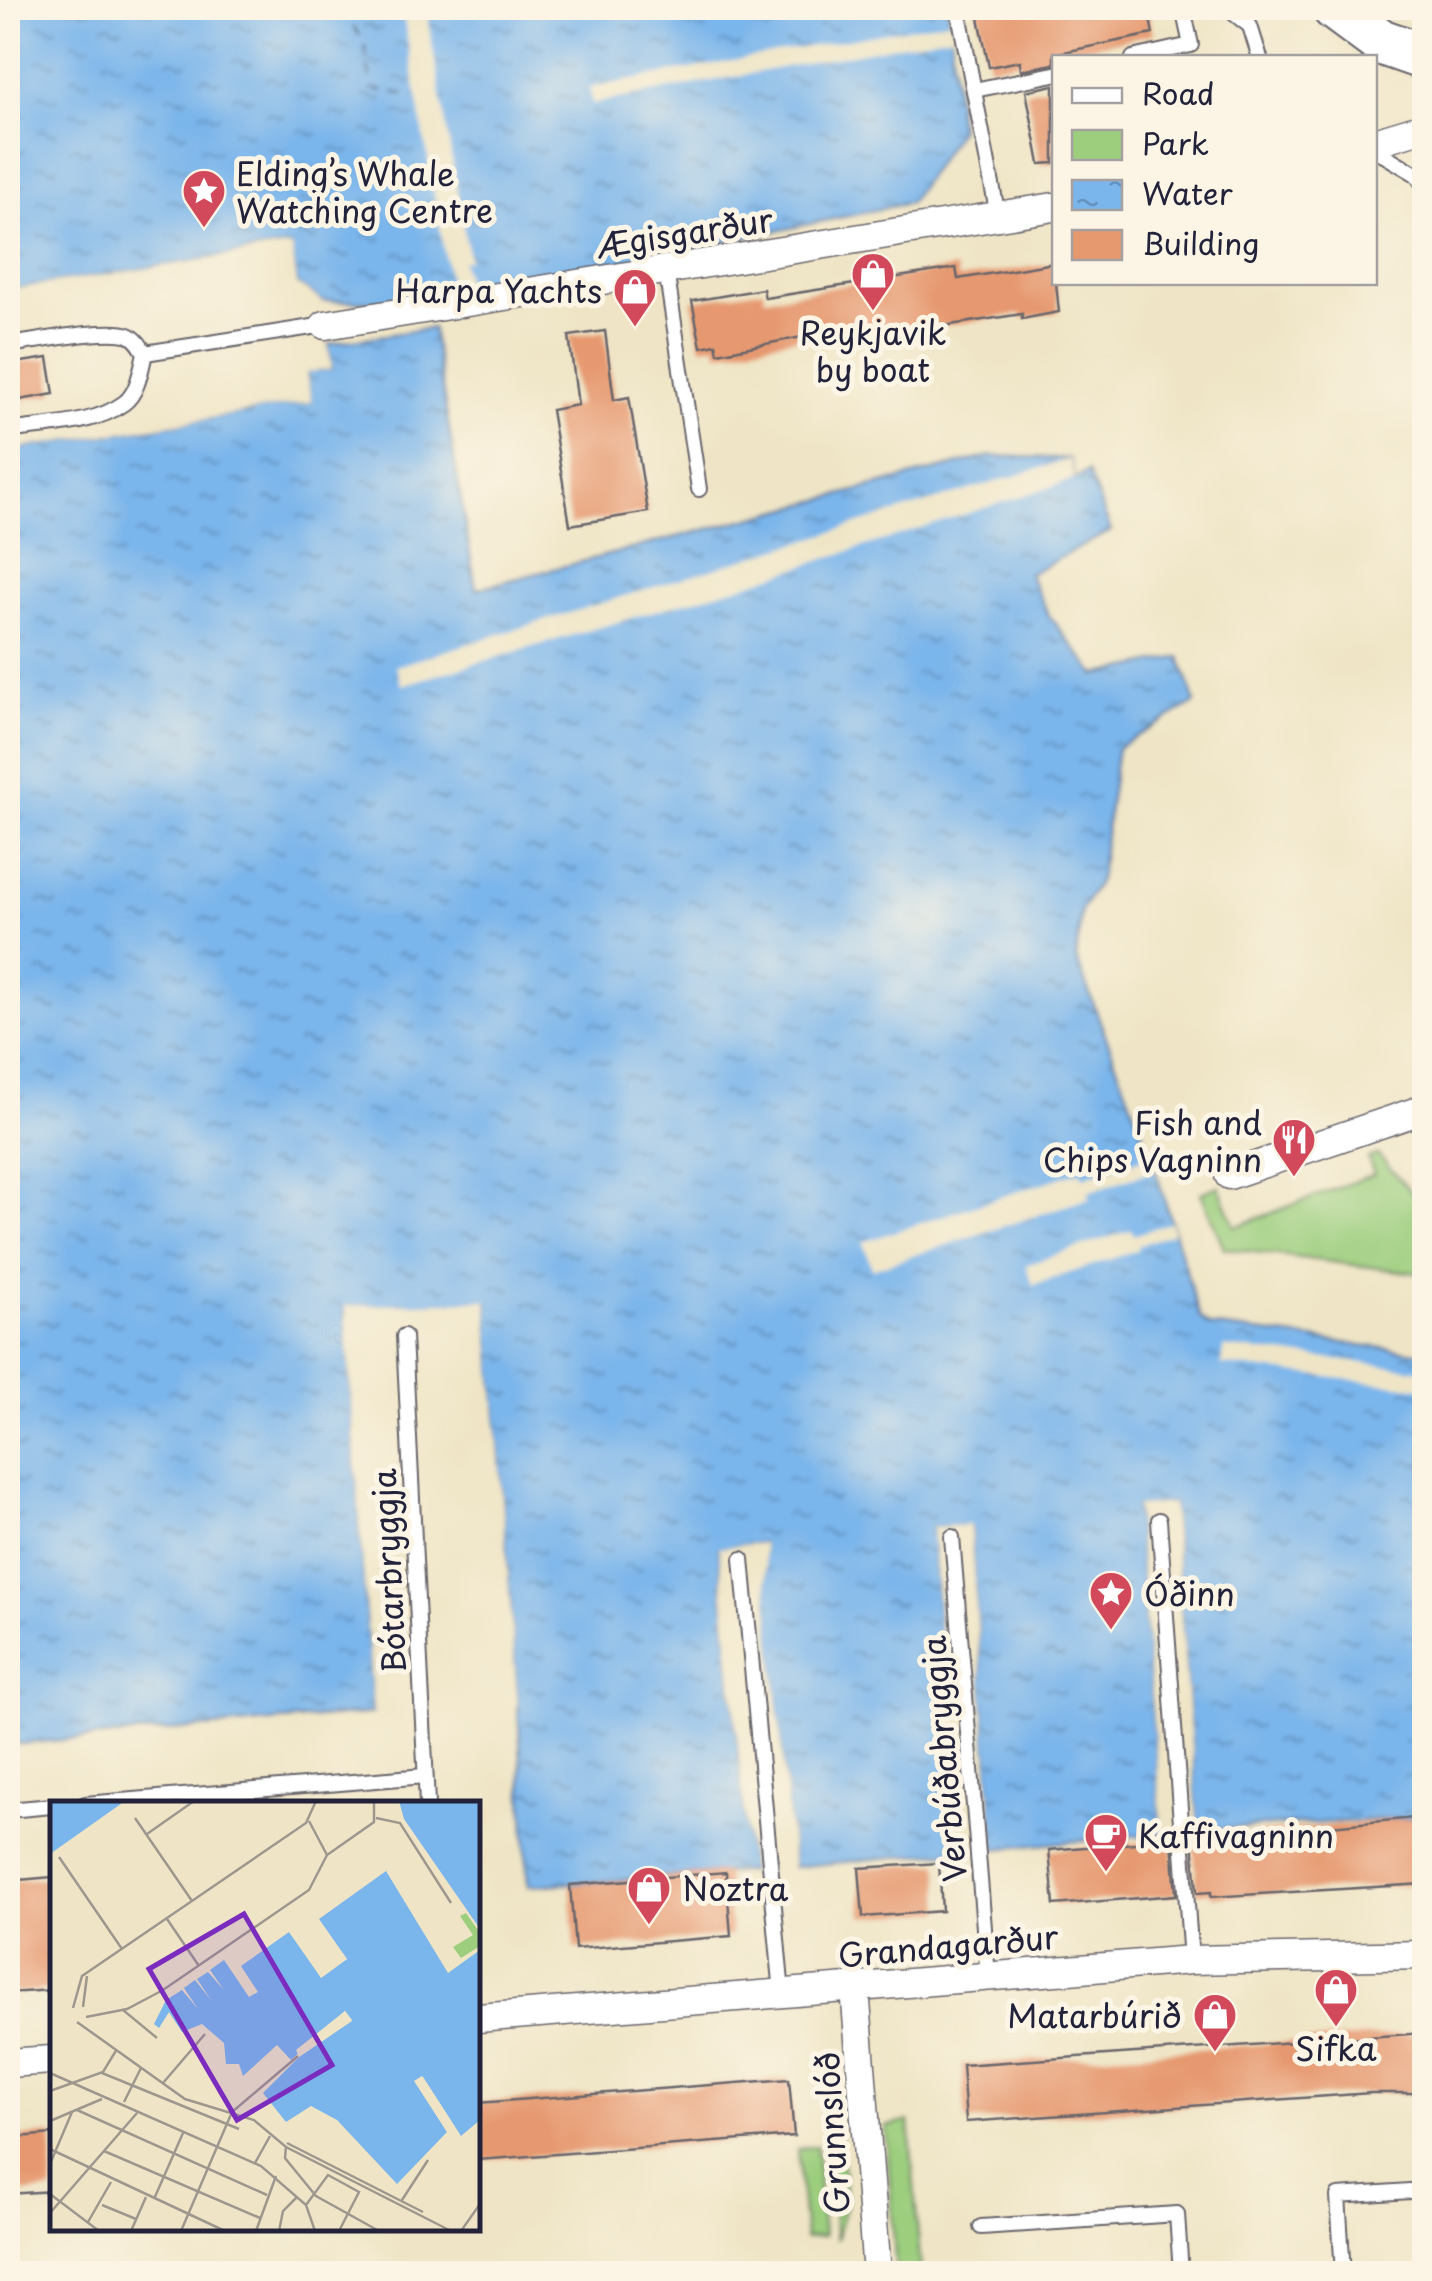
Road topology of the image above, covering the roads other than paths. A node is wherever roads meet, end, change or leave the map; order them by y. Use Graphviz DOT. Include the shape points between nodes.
graph roads {
  1 [pos="958,8"];
  2 [pos="1183,8"];
  3 [pos="1227,8"];
  4 [pos="1335,8"];
  5 [pos="1382,8"];
  6 [pos="1146,55"];
  7 [pos="1259,55"];
  8 [pos="1424,57"];
  9 [pos="1052,74"];
  10 [pos="974,90"];
  11 [pos="1424,127"];
  12 [pos="1377,144"];
  13 [pos="1377,147"];
  14 [pos="1424,185"];
  15 [pos="1052,206"];
  16 [pos="998,216"];
  17 [pos="666,270"];
  18 [pos="325,325"];
  19 [pos="8,346"];
  20 [pos="145,353"];
  21 [pos="8,431"];
  22 [pos="699,490"];
  23 [pos="1424,1109"];
  24 [pos="1228,1175"];
  25 [pos="404,1336"];
  26 [pos="1159,1520"];
  27 [pos="952,1537"];
  28 [pos="742,1559"];
  29 [pos="425,1776"];
  30 [pos="121,1801"];
  31 [pos="427,1801"];
  32 [pos="50,1806"];
  33 [pos="8,1810"];
  34 [pos="1424,1954"];
  35 [pos="1191,1960"];
  36 [pos="988,1977"];
  37 [pos="855,1988"];
  38 [pos="782,1994"];
  39 [pos="480,2018"];
  40 [pos="50,2060"];
  41 [pos="8,2062"];
  42 [pos="1424,2190"];
  43 [pos="981,2227"];
  44 [pos="877,2274"];
  45 [pos="1182,2274"];
  46 [pos="1343,2274"];
  1 -- 10 [label="lane"];
  2 -- 6 [label="lane" via="1191,45"];
  3 -- 7 [label="lane" via="1250,26"];
  4 -- 8 [label="main road" via="1381,42"];
  5 -- 8 [label="main road" via="1403,23"];
  9 -- 10 [label="lane"];
  10 -- 16 [label="lane"];
  11 -- 12 [label="street"];
  13 -- 14 [label="lane"];
  15 -- 16 [label="street, Ægisgarður"];
  16 -- 17 [label="street, Ægisgarður"];
  17 -- 18 [label="street, Ægisgarður"];
  17 -- 22 [label="lane"];
  18 -- 20 [label="lane"];
  19 -- 20 [label="lane" via="110,332 128,334"];
  20 -- 21 [label="lane" via="126,402 91,418"];
  23 -- 24 [label="street"];
  25 -- 29 [label="lane, Bótarbryggja"];
  26 -- 35 [label="lane"];
  27 -- 36 [label="lane, Verbúðabryggja"];
  28 -- 38 [label="lane"];
  29 -- 30 [label="lane"];
  29 -- 31 [label="lane, Bótarbryggja"];
  32 -- 33 [label="lane"];
  34 -- 35 [label="street, Grandagarður"];
  35 -- 36 [label="street, Grandagarður"];
  36 -- 37 [label="street, Grandagarður"];
  37 -- 38 [label="street, Grandagarður"];
  37 -- 44 [label="street, Grunnslóð"];
  38 -- 39 [label="street, Grandagarður"];
  40 -- 41 [label="street"];
  42 -- 46 [label="lane" via="1338,2196"];
  43 -- 45 [label="lane" via="1178,2214"];
}
